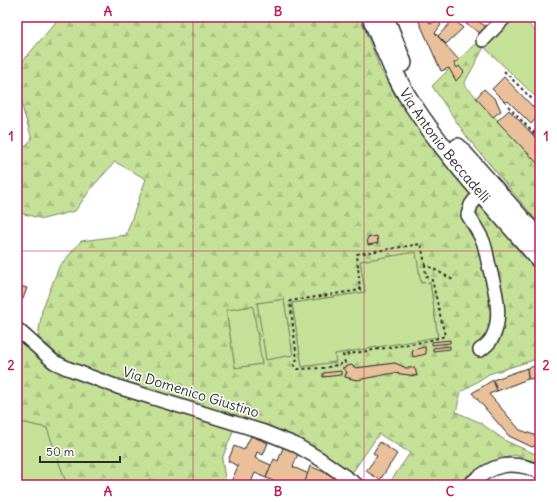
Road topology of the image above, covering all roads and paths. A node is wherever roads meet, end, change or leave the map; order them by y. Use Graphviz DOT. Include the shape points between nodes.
graph roads {
  1 [pos="371,17"];
  2 [pos="385,17"];
  3 [pos="505,17"];
  4 [pos="483,40"];
  5 [pos="504,71"];
  6 [pos="508,106"];
  7 [pos="540,107"];
  8 [pos="540,126"];
  9 [pos="533,132"];
  10 [pos="540,140"];
  11 [pos="481,192"];
  12 [pos="540,240"];
  13 [pos="540,260"];
  14 [pos="425,264"];
  15 [pos="453,280"];
  16 [pos="17,329"];
  17 [pos="480,350"];
  18 [pos="540,472"];
  19 [pos="472,484"];
  20 [pos="357,485"];
  1 -- 11 [label="main road, Via Antonio Beccadelli" via="411,102 438,140"];
  2 -- 12 [label="main road, Via Antonio Beccadelli" via="404,65 433,115"];
  3 -- 4 [label="lane"];
  5 -- 7 [label="path"];
  6 -- 9 [label="path"];
  8 -- 9 [label="path"];
  9 -- 10 [label="path"];
  11 -- 13 [label="main road, Via Antonio Beccadelli"];
  11 -- 17 [label="lane" via="471,205 468,215 483,241 497,298 497,316 493,335 488,345"];
  14 -- 14 [label="path" via="421,244 357,254 360,290 290,301 297,359 294,365 298,369 324,368 345,363 343,355 445,336 432,280 426,276"];
  14 -- 15 [label="path"];
  16 -- 20 [label="lane, Via Domenico Giustino" via="54,362 67,368 294,444"];
  18 -- 19 [label="lane" via="510,464 498,466"];
}
